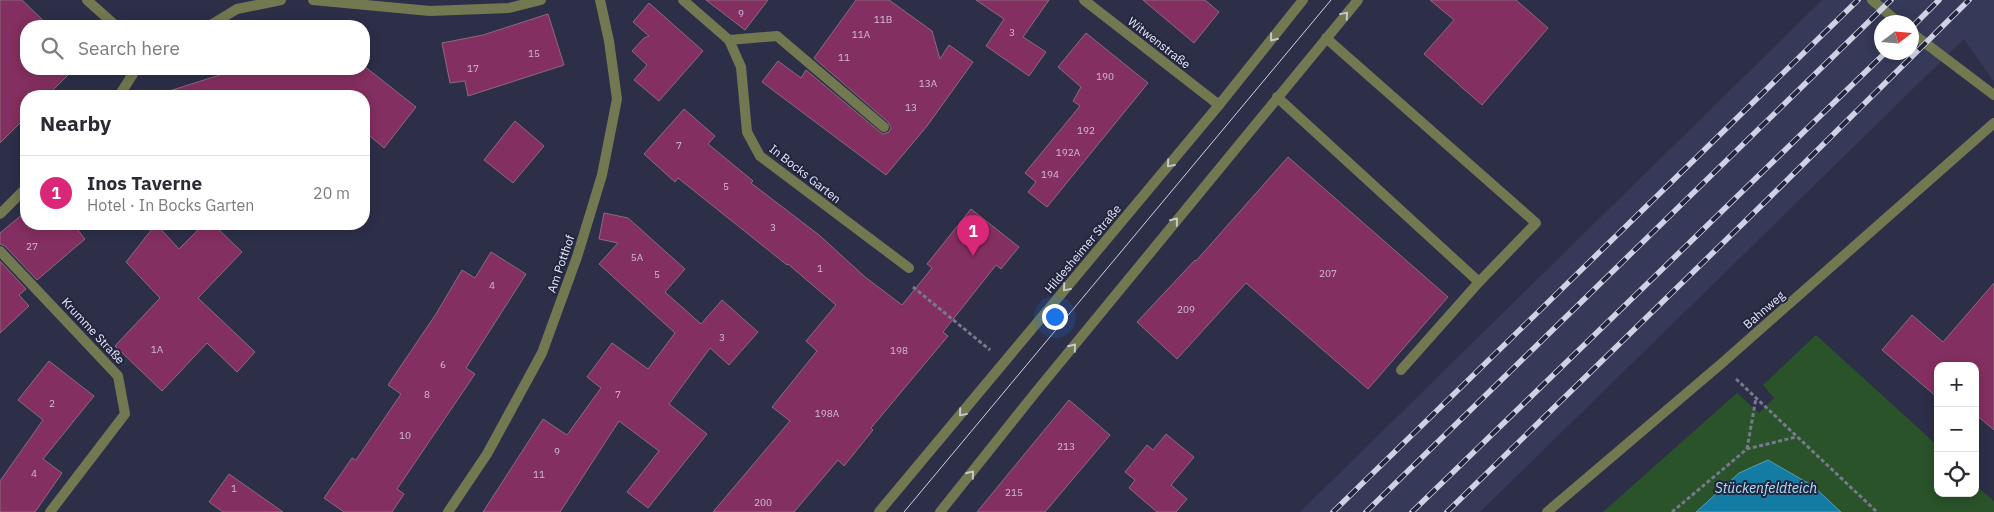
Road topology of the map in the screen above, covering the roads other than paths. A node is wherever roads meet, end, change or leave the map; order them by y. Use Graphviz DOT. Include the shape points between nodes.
graph roads {
  1 [pos="87,0"];
  2 [pos="281,0"];
  3 [pos="313,0"];
  4 [pos="541,0"];
  5 [pos="600,0"];
  6 [pos="683,0"];
  7 [pos="1084,0"];
  8 [pos="1303,0"];
  9 [pos="1358,0"];
  10 [pos="1872,0"];
  11 [pos="1890,15"];
  12 [pos="109,20"];
  13 [pos="219,20"];
  14 [pos="1326,38"];
  15 [pos="1919,38"];
  16 [pos="729,40"];
  17 [pos="132,75"];
  18 [pos="123,90"];
  19 [pos="1994,94"];
  20 [pos="1277,97"];
  21 [pos="1219,105"];
  22 [pos="1994,124"];
  23 [pos="884,126"];
  24 [pos="20,194"];
  25 [pos="0,214"];
  26 [pos="0,251"];
  27 [pos="909,268"];
  28 [pos="1479,282"];
  29 [pos="1401,370"];
  30 [pos="50,512"];
  31 [pos="448,512"];
  32 [pos="879,512"];
  33 [pos="940,512"];
  34 [pos="1547,512"];
  1 -- 12 [label="street"];
  2 -- 13 [label="street" via="237,9"];
  3 -- 4 [label="street" via="430,11 509,8"];
  5 -- 31 [label="street, Am Potthof" via="617,99 602,175 577,257 542,353 487,454"];
  6 -- 16 [label="street, In Bocks Garten"];
  7 -- 21 [label="street, Witwenstraße"];
  8 -- 21 [label="street, Hildesheimer Straße, one-way"];
  14 -- 9 [label="street, one-way"];
  10 -- 11 [label="street"];
  14 -- 20 [label="street"];
  14 -- 28 [label="street" via="1536,222"];
  15 -- 19 [label="street"];
  16 -- 23 [label="street" via="777,36"];
  16 -- 27 [label="street, In Bocks Garten" via="741,67 747,132 760,156"];
  17 -- 18 [label="street"];
  20 -- 28 [label="street"];
  33 -- 20 [label="street, one-way"];
  21 -- 32 [label="street, Hildesheimer Straße, one-way"];
  22 -- 34 [label="street, Bahnweg"];
  24 -- 25 [label="street"];
  26 -- 30 [label="street, Krumme Straße" via="118,376 126,414"];
  28 -- 29 [label="street"];
}
